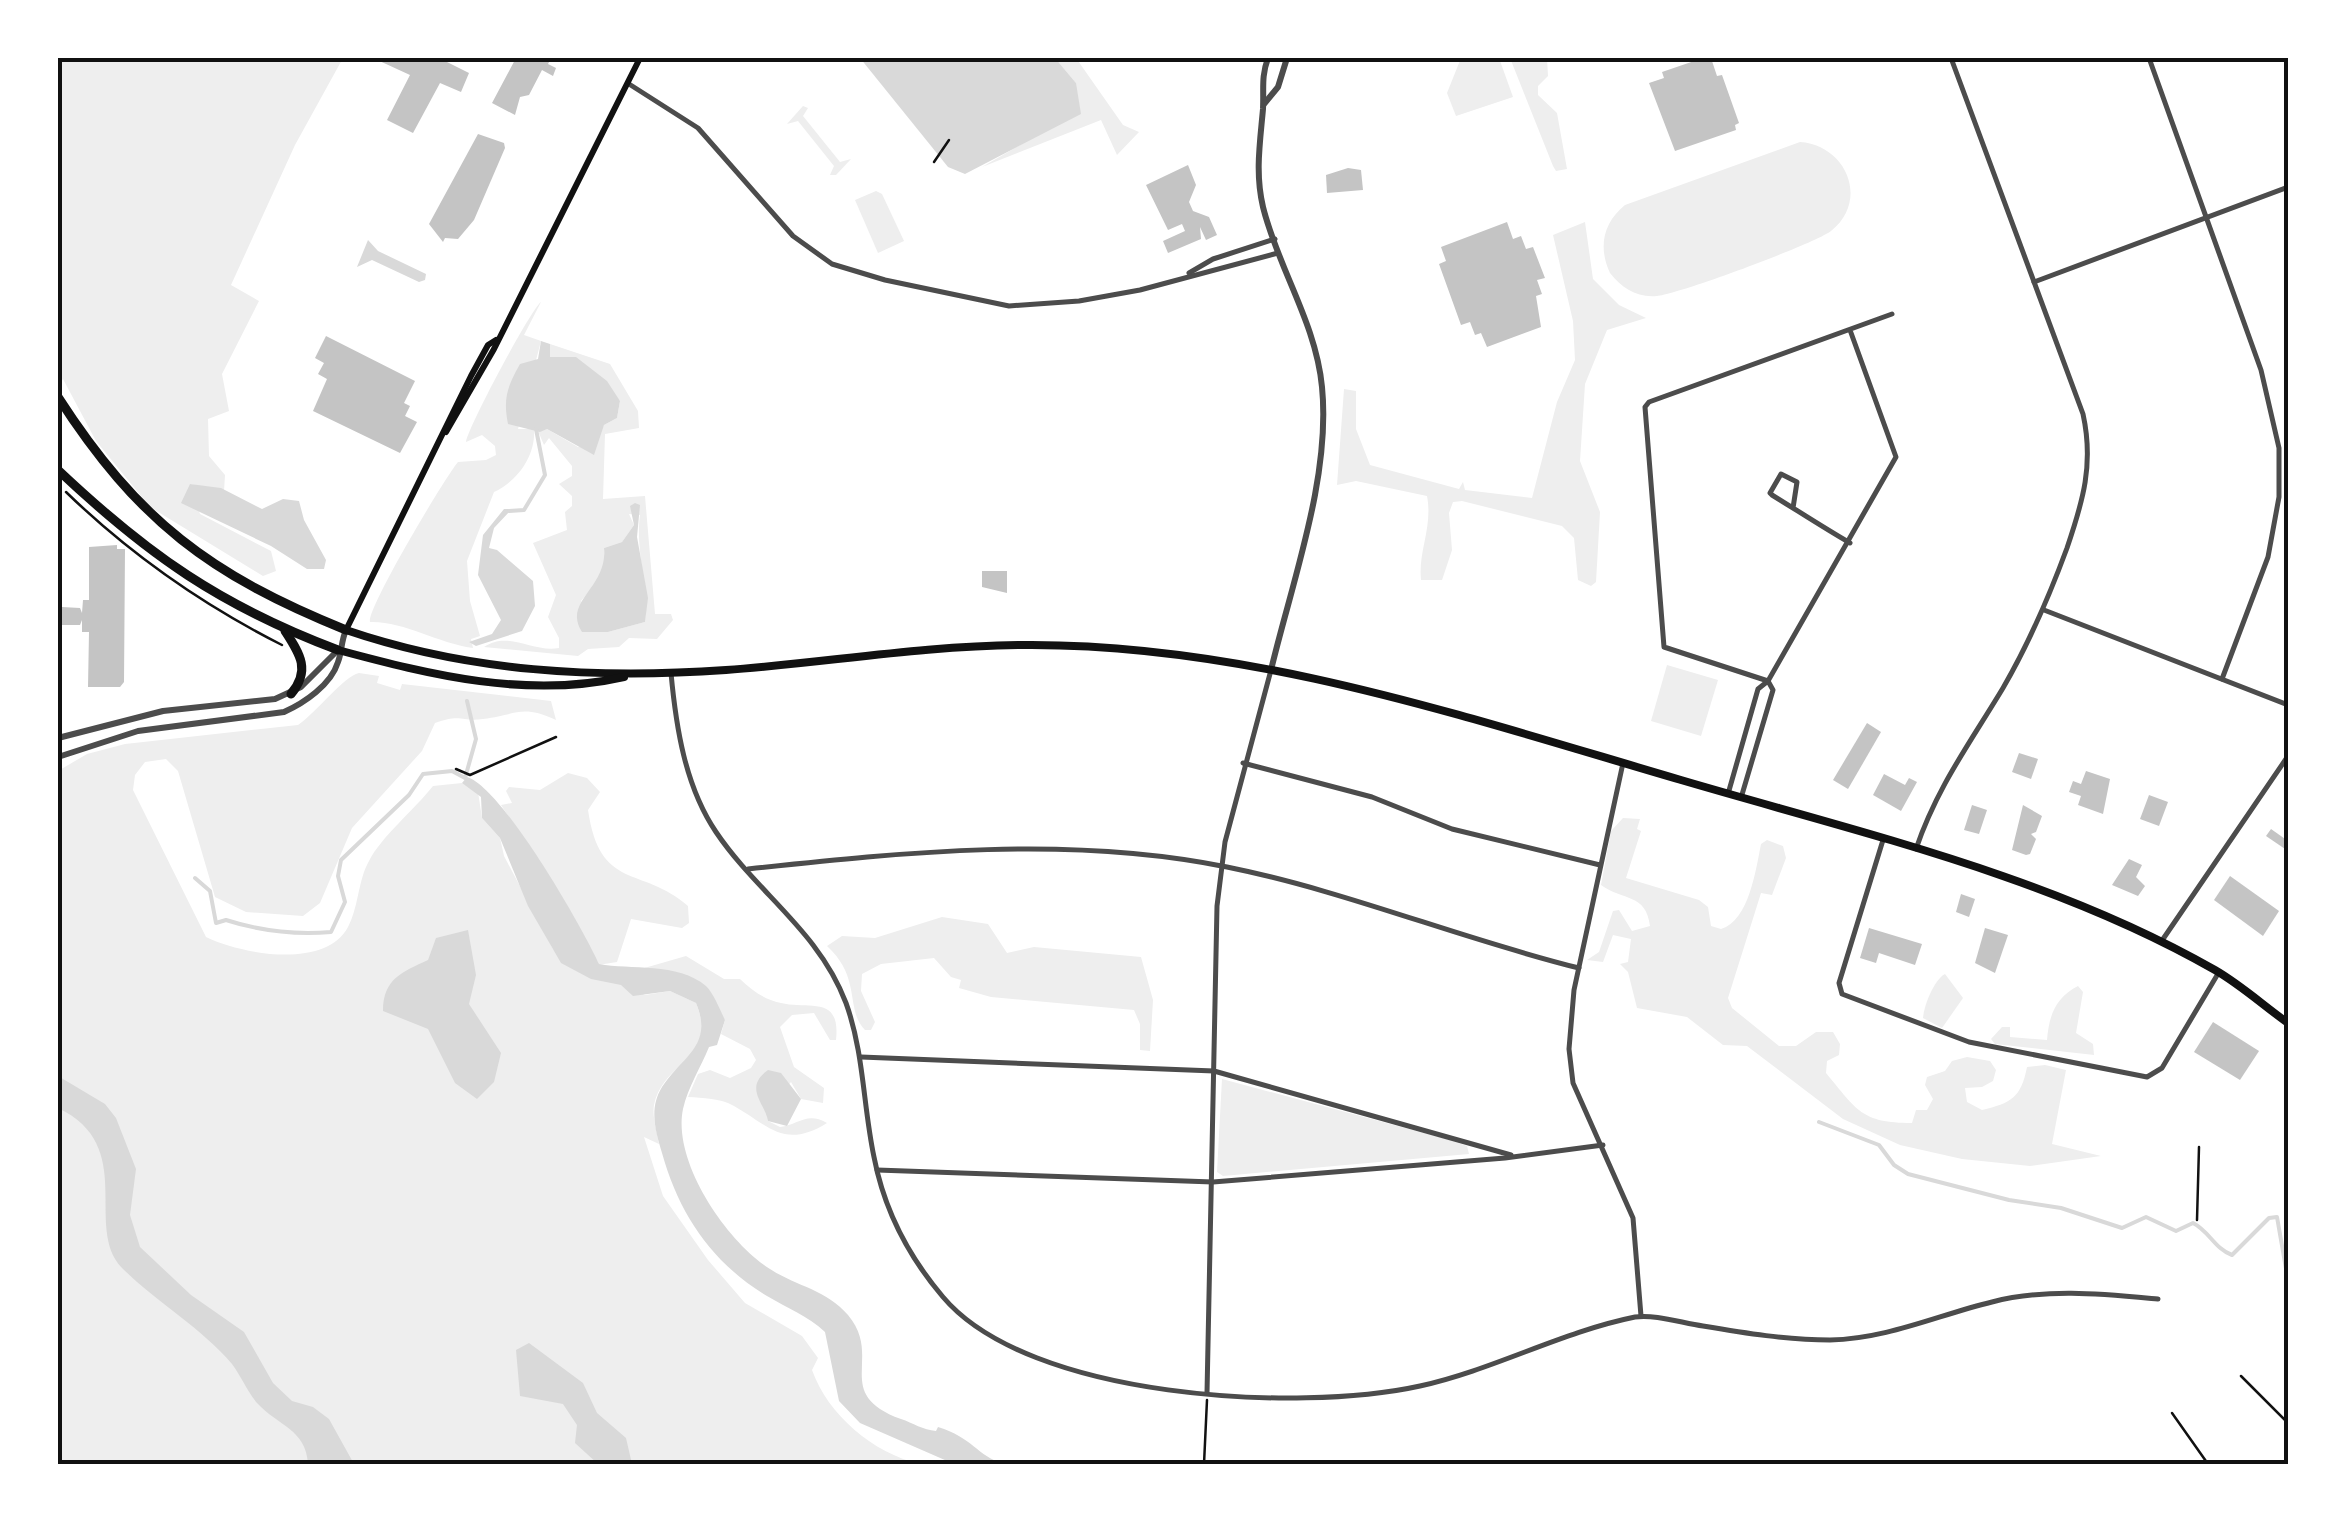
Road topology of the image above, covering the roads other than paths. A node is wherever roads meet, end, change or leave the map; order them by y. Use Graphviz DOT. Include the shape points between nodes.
graph roads {
  1 [pos="640,58"];
  2 [pos="1268,58"];
  3 [pos="1286,58"];
  4 [pos="1951,58"];
  5 [pos="2149,58"];
  6 [pos="629,84"];
  7 [pos="1263,105"];
  8 [pos="2288,187"];
  9 [pos="2207,217"];
  10 [pos="1274,240"];
  11 [pos="1279,252"];
  12 [pos="1186,275"];
  13 [pos="2034,282"];
  14 [pos="1892,314"];
  15 [pos="1850,330"];
  16 [pos="58,397"];
  17 [pos="58,470"];
  18 [pos="1792,508"];
  19 [pos="1850,543"];
  20 [pos="2044,610"];
  21 [pos="283,629"];
  22 [pos="346,630"];
  23 [pos="338,650"];
  24 [pos="1271,670"];
  25 [pos="671,673"];
  26 [pos="638,674"];
  27 [pos="2222,679"];
  28 [pos="1768,681"];
  29 [pos="291,694"];
  30 [pos="2288,704"];
  31 [pos="58,738"];
  32 [pos="2288,756"];
  33 [pos="58,757"];
  34 [pos="1243,762"];
  35 [pos="1623,763"];
  36 [pos="1728,794"];
  37 [pos="1742,798"];
  38 [pos="1884,840"];
  39 [pos="1916,850"];
  40 [pos="1222,866"];
  41 [pos="1601,866"];
  42 [pos="748,869"];
  43 [pos="2161,942"];
  44 [pos="1579,968"];
  45 [pos="2219,972"];
  46 [pos="2288,1024"];
  47 [pos="861,1057"];
  48 [pos="1214,1070"];
  49 [pos="1603,1144"];
  50 [pos="1516,1157"];
  51 [pos="878,1170"];
  52 [pos="1213,1182"];
  53 [pos="2158,1299"];
  54 [pos="1640,1316"];
  55 [pos="1207,1393"];
  1 -- 6 [label="main road"];
  2 -- 7 [label="street" via="1260,81"];
  3 -- 7 [label="street" via="1278,87"];
  4 -- 13 [label="street"];
  5 -- 9 [label="street"];
  6 -- 12 [label="street" via="698,128 793,236 832,264 1009,306 1079,301"];
  6 -- 22 [label="main road"];
  7 -- 10 [label="street" via="1258,175"];
  8 -- 9 [label="street"];
  9 -- 13 [label="street"];
  9 -- 27 [label="street" via="2265,382 2280,473 2268,557"];
  10 -- 11 [label="street"];
  10 -- 12 [label="street"];
  11 -- 12 [label="street"];
  11 -- 24 [label="street" via="1316,353 1324,414 1317,482"];
  13 -- 20 [label="street" via="2090,445 2086,492"];
  14 -- 15 [label="street"];
  15 -- 19 [label="street" via="1896,458"];
  15 -- 28 [label="street" via="1649,402 1644,413 1661,641 1678,653"];
  16 -- 22 [label="highway" via="105,467 174,536 251,590"];
  17 -- 21 [label="highway" via="189,580"];
  18 -- 18 [label="street" via="1797,482 1781,474 1770,494"];
  18 -- 19 [label="street"];
  19 -- 28 [label="street"];
  20 -- 27 [label="street"];
  20 -- 39 [label="street" via="1961,750"];
  21 -- 23 [label="highway"];
  21 -- 29 [label="highway" via="303,663"];
  22 -- 23 [label="street"];
  22 -- 26 [label="main road" via="423,655 508,668"];
  23 -- 26 [label="main road" via="420,672 530,686 583,686"];
  23 -- 29 [label="street"];
  23 -- 33 [label="street" via="339,662 324,684 284,712 138,732"];
  24 -- 25 [label="main road" via="1202,658 1018,645"];
  24 -- 34 [label="street"];
  24 -- 35 [label="main road"];
  25 -- 26 [label="main road"];
  25 -- 42 [label="street" via="692,780 716,832"];
  27 -- 30 [label="street"];
  28 -- 36 [label="street" via="1758,689"];
  28 -- 37 [label="street" via="1772,690"];
  29 -- 31 [label="street" via="163,711"];
  32 -- 43 [label="street"];
  34 -- 40 [label="street"];
  34 -- 41 [label="street" via="1372,797 1452,829"];
  35 -- 36 [label="main road"];
  35 -- 41 [label="street"];
  36 -- 37 [label="main road"];
  37 -- 38 [label="main road"];
  38 -- 39 [label="main road"];
  38 -- 45 [label="street" via="1839,984 1842,994 1969,1042 2147,1076 2162,1068"];
  39 -- 43 [label="main road" via="2070,899"];
  40 -- 42 [label="street" via="1097,852 984,849"];
  40 -- 44 [label="street"];
  40 -- 48 [label="street"];
  41 -- 44 [label="street"];
  42 -- 47 [label="street" via="824,956"];
  43 -- 45 [label="main road"];
  44 -- 49 [label="street" via="1569,1020 1573,1082"];
  45 -- 46 [label="main road"];
  47 -- 48 [label="street"];
  47 -- 51 [label="street"];
  48 -- 50 [label="street"];
  48 -- 52 [label="street"];
  49 -- 50 [label="street"];
  49 -- 54 [label="street" via="1633,1218"];
  50 -- 52 [label="street"];
  51 -- 52 [label="street"];
  51 -- 55 [label="street" via="886,1203 920,1268 972,1323 1098,1377"];
  52 -- 55 [label="street"];
  53 -- 54 [label="street" via="2060,1293 1994,1301 1878,1335 1833,1340"];
  54 -- 55 [label="street" via="1373,1396"];
}
